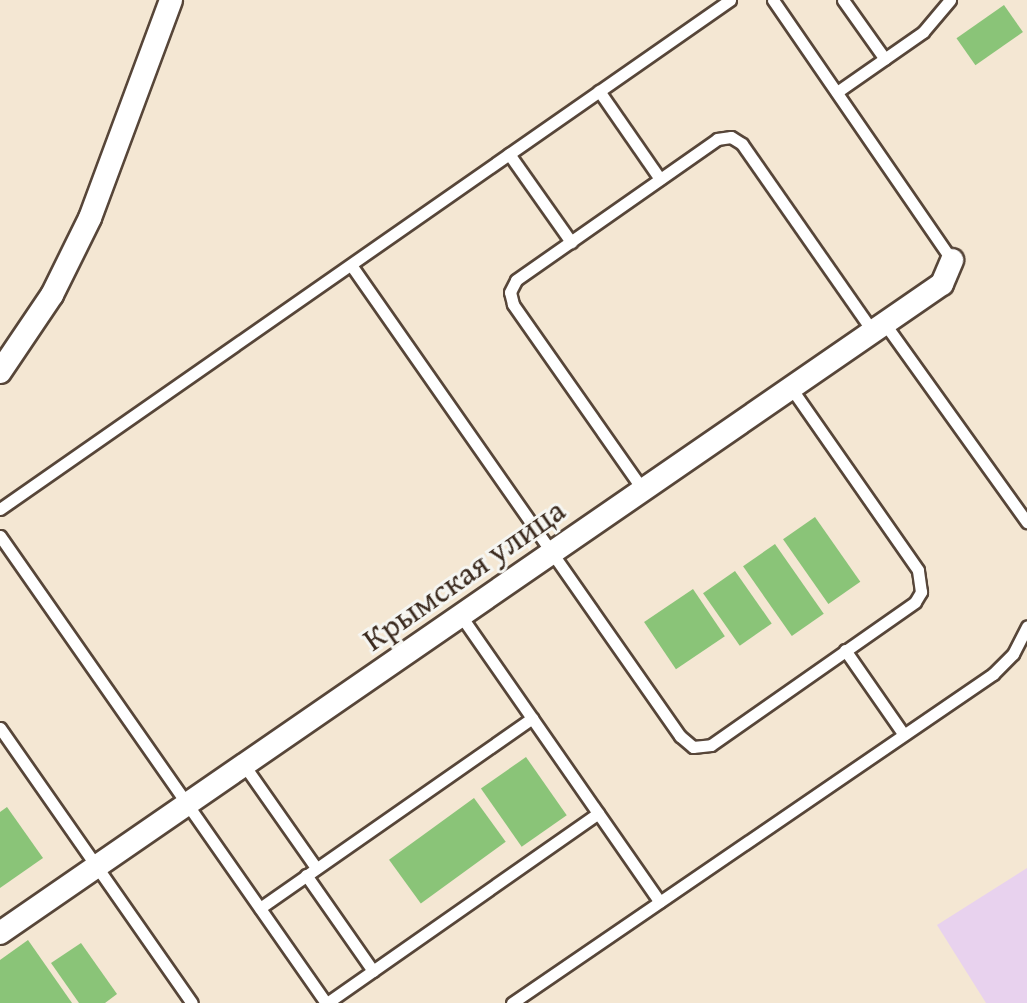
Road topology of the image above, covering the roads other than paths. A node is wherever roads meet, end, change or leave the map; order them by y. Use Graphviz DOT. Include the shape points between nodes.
graph roads {
  1 [pos="171,0"];
  2 [pos="730,0"];
  3 [pos="773,0"];
  4 [pos="843,0"];
  5 [pos="950,0"];
  6 [pos="885,59"];
  7 [pos="599,91"];
  8 [pos="837,92"];
  9 [pos="509,154"];
  10 [pos="660,179"];
  11 [pos="571,242"];
  12 [pos="952,260"];
  13 [pos="351,265"];
  14 [pos="879,328"];
  15 [pos="0,372"];
  16 [pos="791,388"];
  17 [pos="643,490"];
  18 [pos="0,509"];
  19 [pos="1027,522"];
  20 [pos="0,536"];
  21 [pos="552,553"];
  22 [pos="461,616"];
  23 [pos="1027,626"];
  24 [pos="845,650"];
  25 [pos="532,718"];
  26 [pos="0,728"];
  27 [pos="904,735"];
  28 [pos="244,765"];
  29 [pos="187,804"];
  30 [pos="598,813"];
  31 [pos="97,867"];
  32 [pos="311,872"];
  33 [pos="660,902"];
  34 [pos="260,908"];
  35 [pos="0,933"];
  36 [pos="373,971"];
  37 [pos="192,1003"];
  38 [pos="327,1003"];
  39 [pos="512,1003"];
  1 -- 15 [label="street" via="90,218 52,295"];
  2 -- 7 [label="lane"];
  3 -- 8 [label="lane"];
  4 -- 6 [label="lane"];
  5 -- 6 [label="lane" via="923,32"];
  6 -- 8 [label="lane"];
  7 -- 9 [label="lane"];
  7 -- 10 [label="lane"];
  8 -- 12 [label="lane"];
  9 -- 11 [label="lane"];
  9 -- 13 [label="lane"];
  10 -- 11 [label="lane"];
  10 -- 14 [label="lane" via="717,139 737,140"];
  11 -- 17 [label="lane" via="516,280 511,299"];
  12 -- 14 [label="street, Крымская улица" via="942,284"];
  13 -- 18 [label="lane"];
  13 -- 21 [label="lane"];
  14 -- 16 [label="street, Крымская улица"];
  14 -- 19 [label="lane"];
  16 -- 17 [label="street, Крымская улица"];
  16 -- 24 [label="lane" via="921,578 915,602"];
  17 -- 21 [label="street, Крымская улица"];
  20 -- 29 [label="lane"];
  21 -- 22 [label="street, Крымская улица"];
  21 -- 24 [label="lane" via="693,747 711,745"];
  22 -- 25 [label="lane"];
  22 -- 28 [label="street, Крымская улица"];
  23 -- 27 [label="lane" via="1013,654 993,674"];
  24 -- 27 [label="lane"];
  25 -- 30 [label="lane"];
  25 -- 32 [label="lane"];
  26 -- 31 [label="lane"];
  27 -- 33 [label="lane"];
  28 -- 29 [label="street, Крымская улица"];
  28 -- 32 [label="lane"];
  29 -- 31 [label="street, Крымская улица"];
  29 -- 34 [label="lane"];
  30 -- 33 [label="lane"];
  30 -- 36 [label="lane"];
  31 -- 35 [label="street, Крымская улица"];
  31 -- 37 [label="lane"];
  32 -- 34 [label="lane"];
  32 -- 36 [label="lane"];
  33 -- 39 [label="lane"];
  34 -- 38 [label="lane"];
  36 -- 38 [label="lane"];
}
